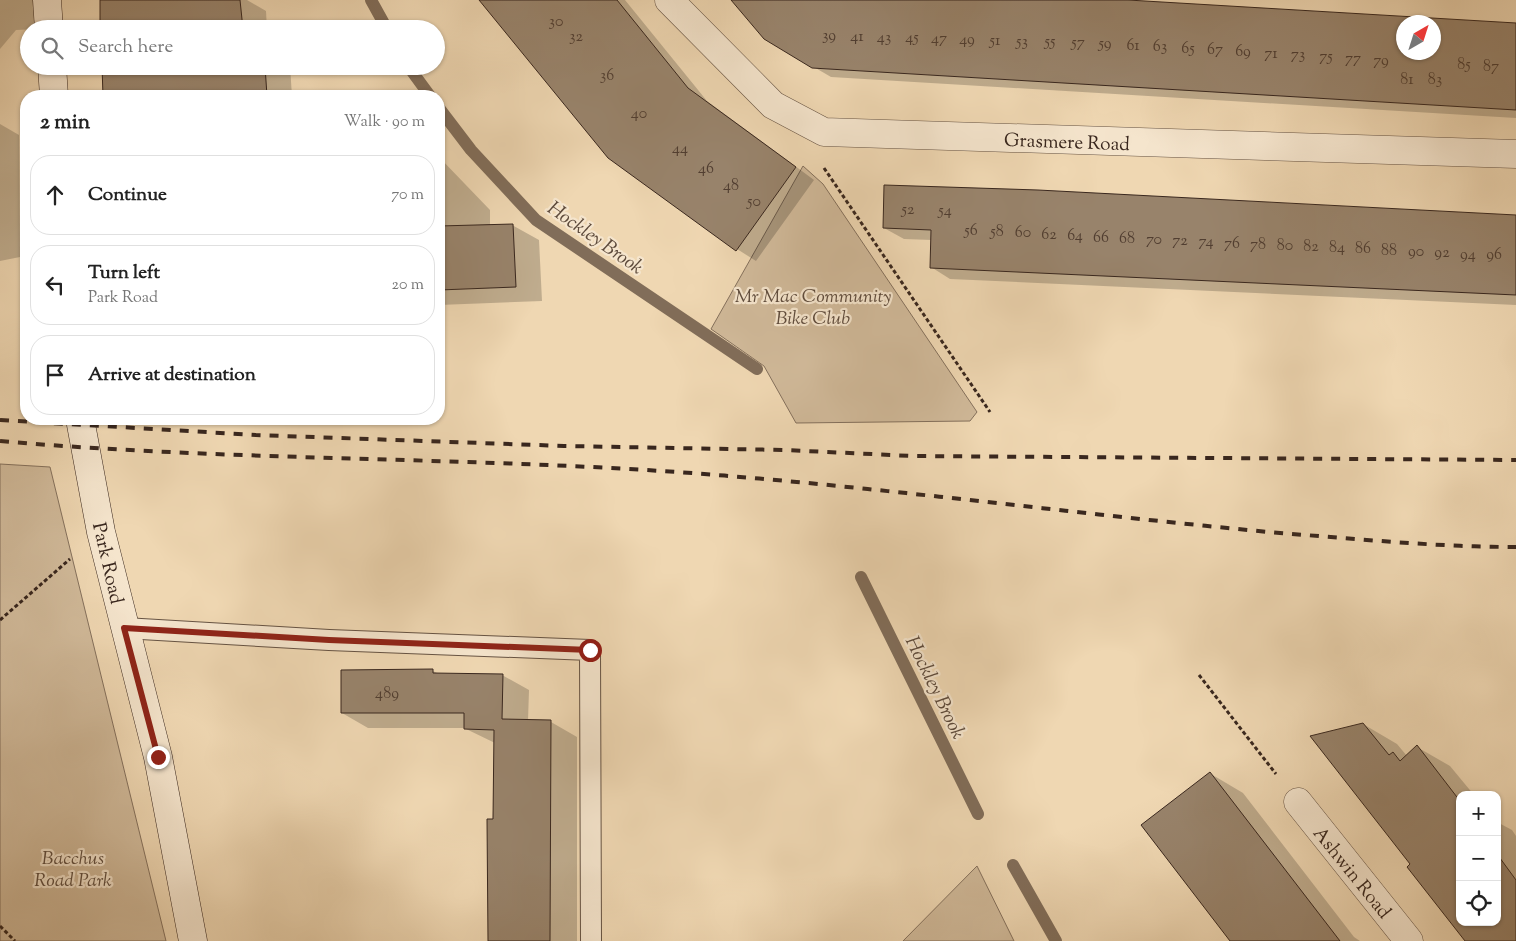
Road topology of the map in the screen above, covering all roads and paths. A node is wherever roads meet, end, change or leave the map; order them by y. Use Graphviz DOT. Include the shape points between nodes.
graph roads {
  1 [pos="47,0"];
  2 [pos="669,0"];
  3 [pos="48,20"];
  4 [pos="53,75"];
  5 [pos="54,90"];
  6 [pos="1516,154"];
  7 [pos="822,165"];
  8 [pos="990,412"];
  9 [pos="81,425"];
  10 [pos="101,532"];
  11 [pos="0,620"];
  12 [pos="124,628"];
  13 [pos="1199,675"];
  14 [pos="1298,802"];
  15 [pos="0,926"];
  16 [pos="15,941"];
  17 [pos="192,941"];
  18 [pos="591,941"];
  19 [pos="1409,941"];
  1 -- 3 [label="street"];
  2 -- 6 [label="street, Grasmere Road" via="773,105 824,132"];
  4 -- 5 [label="street"];
  7 -- 8 [label="path"];
  9 -- 10 [label="street, Park Road"];
  10 -- 11 [label="path"];
  10 -- 12 [label="street, Park Road"];
  12 -- 17 [label="street, Park Road" via="158,757"];
  12 -- 18 [label="lane" via="590,650"];
  13 -- 14 [label="path"];
  14 -- 19 [label="street, Ashwin Road"];
  15 -- 16 [label="path"];
}
